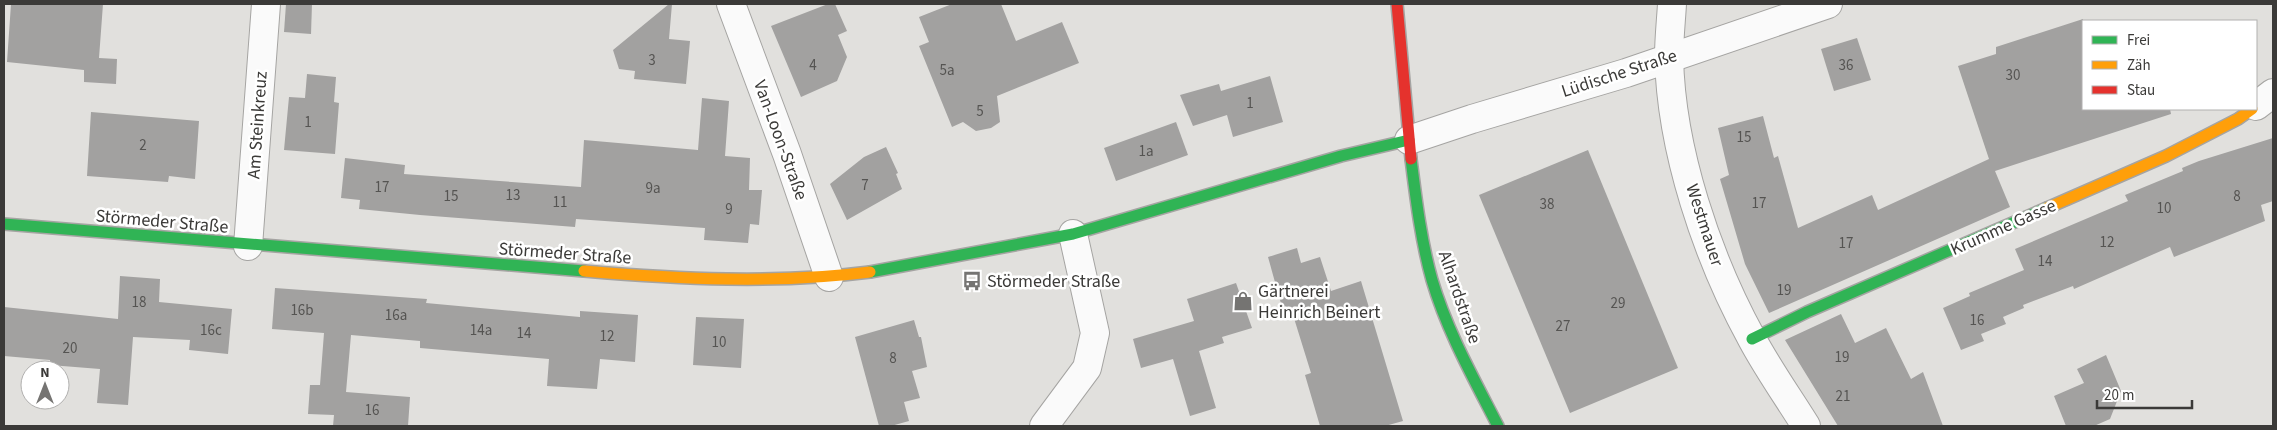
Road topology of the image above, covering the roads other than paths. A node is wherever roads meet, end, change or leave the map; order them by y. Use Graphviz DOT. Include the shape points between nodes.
graph roads {
  1 [pos="266,4"];
  2 [pos="730,4"];
  3 [pos="1397,4"];
  4 [pos="1672,4"];
  5 [pos="1828,4"];
  6 [pos="1669,56"];
  7 [pos="2273,94"];
  8 [pos="2257,105"];
  9 [pos="2251,110"];
  10 [pos="1409,140"];
  11 [pos="4,224"];
  12 [pos="1073,234"];
  13 [pos="248,246"];
  14 [pos="829,277"];
  15 [pos="1752,339"];
  16 [pos="1044,426"];
  17 [pos="1498,426"];
  18 [pos="1806,426"];
  1 -- 13 [label="street, Am Steinkreuz"];
  2 -- 14 [label="street, Van-Loon-Straße"];
  3 -- 10 [label="main road, Alhardstraße"];
  4 -- 6 [label="street, Westmauer"];
  5 -- 6 [label="street, Lüdische Straße"];
  6 -- 10 [label="street, Lüdische Straße"];
  6 -- 15 [label="street, Westmauer" via="1672,99 1698,217 1715,263"];
  7 -- 8 [label="street"];
  9 -- 15 [label="main road, Krumme Gasse" via="2166,156"];
  10 -- 12 [label="main road, Störmeder Straße" via="1341,156"];
  10 -- 17 [label="main road, Alhardstraße" via="1416,204 1432,280 1462,356"];
  11 -- 13 [label="main road, Störmeder Straße"];
  12 -- 14 [label="main road, Störmeder Straße"];
  12 -- 16 [label="street" via="1095,333 1086,368"];
  13 -- 14 [label="main road, Störmeder Straße" via="642,276"];
  15 -- 18 [label="street, Westmauer"];
}
